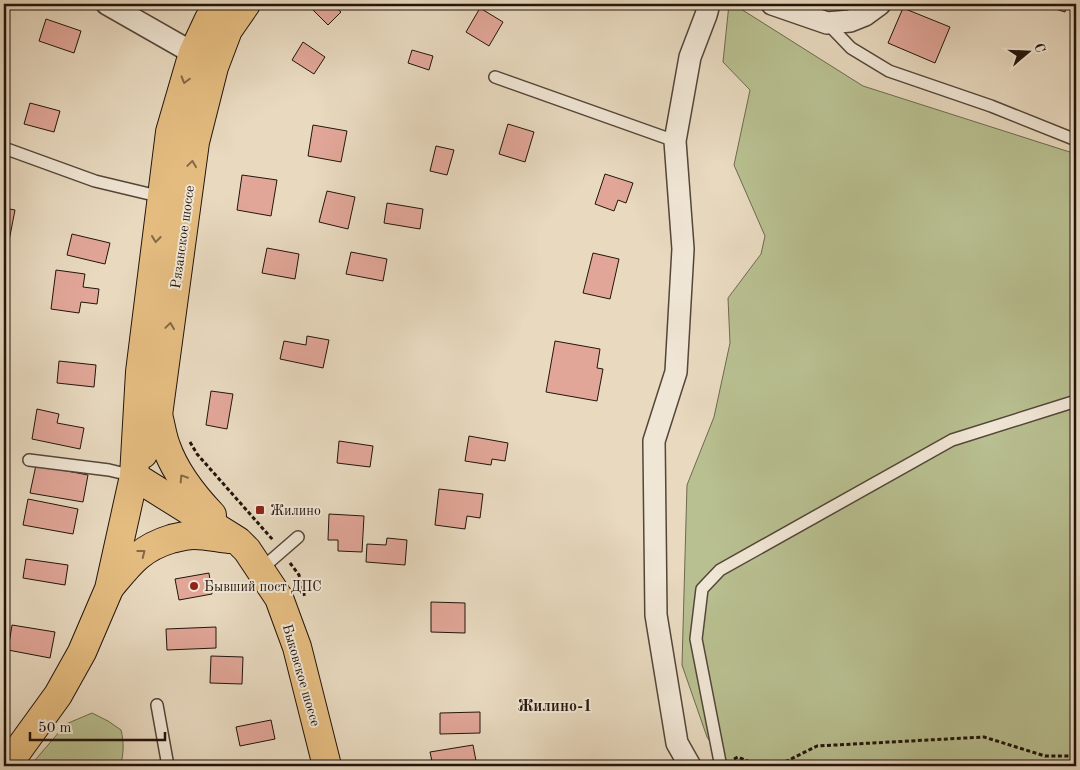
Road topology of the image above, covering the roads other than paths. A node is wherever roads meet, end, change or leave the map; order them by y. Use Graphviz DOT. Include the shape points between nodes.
graph roads {
  1 [pos="107,4"];
  2 [pos="219,4"];
  3 [pos="246,4"];
  4 [pos="708,4"];
  5 [pos="772,4"];
  6 [pos="880,4"];
  7 [pos="827,23"];
  8 [pos="193,53"];
  9 [pos="495,77"];
  10 [pos="1076,140"];
  11 [pos="675,141"];
  12 [pos="4,148"];
  13 [pos="162,197"];
  14 [pos="1076,401"];
  15 [pos="158,415"];
  16 [pos="29,460"];
  17 [pos="134,476"];
  18 [pos="298,536"];
  19 [pos="238,541"];
  20 [pos="260,570"];
  21 [pos="109,589"];
  22 [pos="157,705"];
  23 [pos="4,766"];
  24 [pos="168,766"];
  25 [pos="327,766"];
  26 [pos="690,766"];
  27 [pos="721,766"];
  1 -- 8 [label="street"];
  2 -- 8 [label="main road, Рязанское шоссе"];
  15 -- 3 [label="main road, Рязанское шоссе, one-way" via="195,142 214,67 228,30"];
  4 -- 11 [label="street" via="690,57"];
  5 -- 7 [label="street"];
  6 -- 7 [label="street" via="850,21"];
  7 -- 10 [label="lane" via="851,48 889,71"];
  8 -- 13 [label="main road, Рязанское шоссе, one-way" via="170,132"];
  9 -- 11 [label="lane"];
  11 -- 26 [label="street" via="683,249 676,372 654,441 656,615 677,743"];
  12 -- 13 [label="lane" via="95,181"];
  13 -- 17 [label="main road, Рязанское шоссе, one-way" via="140,372"];
  14 -- 27 [label="lane" via="952,440 714,576 702,589 696,639"];
  15 -- 17 [label="main road, Рязанское шоссе"];
  19 -- 15 [label="main road, one-way" via="199,502 181,477 166,445"];
  16 -- 17 [label="lane"];
  17 -- 19 [label="main road, Быковское шоссе"];
  17 -- 21 [label="main road, Рязанское шоссе"];
  18 -- 20 [label="lane"];
  19 -- 20 [label="main road, Быковское шоссе"];
  21 -- 19 [label="main road, one-way" via="132,561 155,544 195,535"];
  20 -- 25 [label="main road, Быковское шоссе" via="279,598 297,647"];
  21 -- 23 [label="main road, Рязанское шоссе" via="82,652 58,695"];
  22 -- 24 [label="lane"];
}
